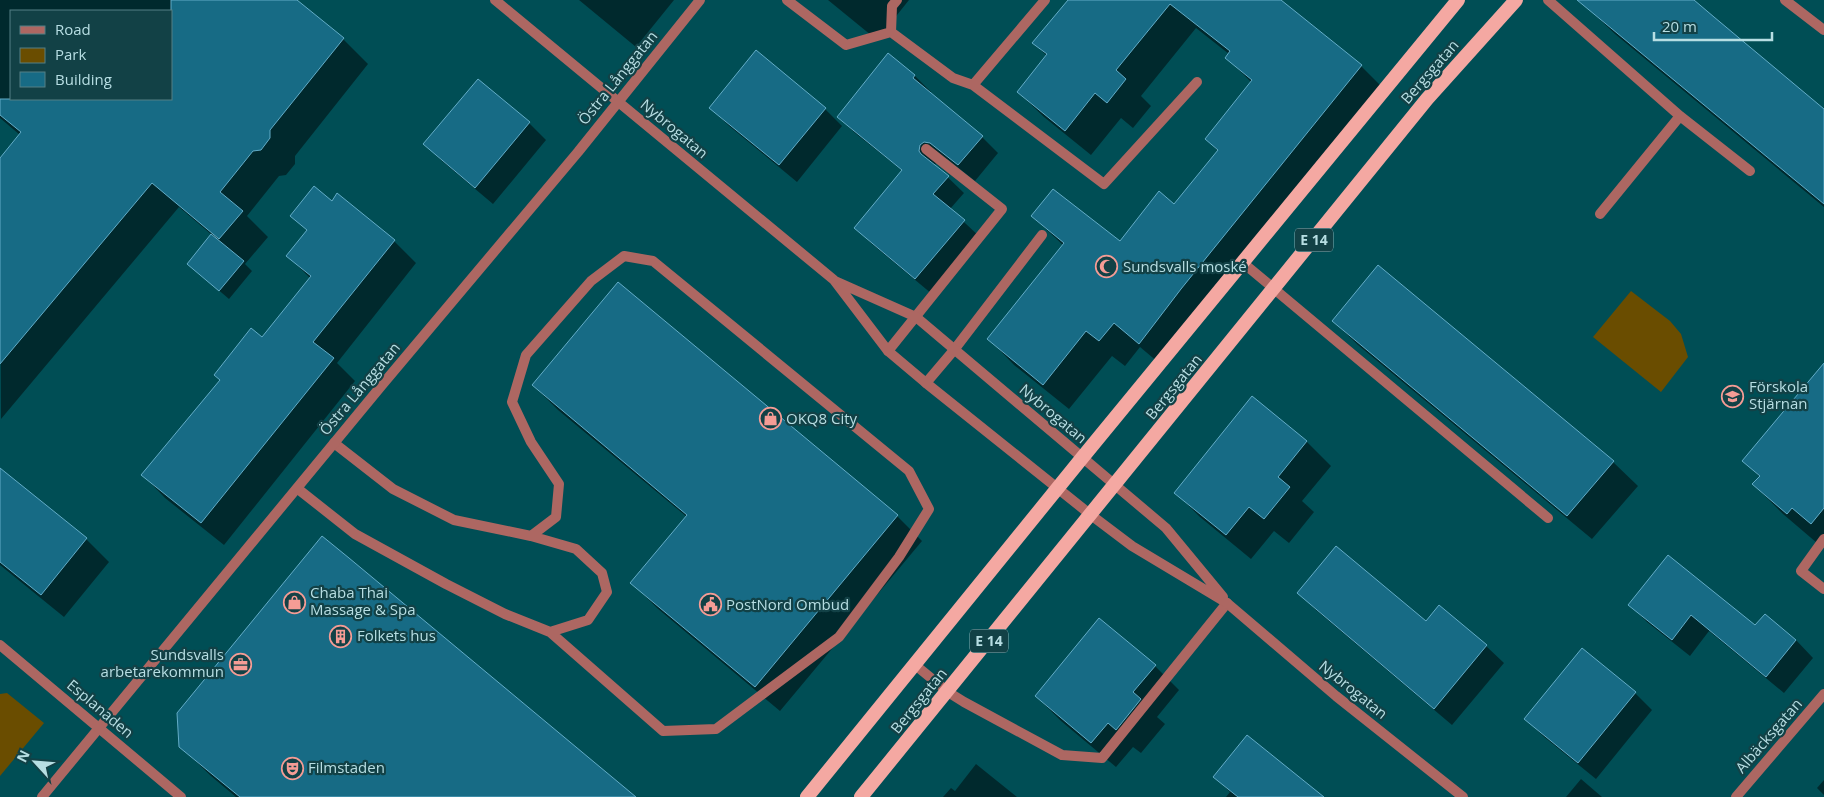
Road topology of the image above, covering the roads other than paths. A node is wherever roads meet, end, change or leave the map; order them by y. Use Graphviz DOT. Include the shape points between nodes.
graph roads {
  1 [pos="495,0"];
  2 [pos="700,0"];
  3 [pos="787,0"];
  4 [pos="897,0"];
  5 [pos="1045,0"];
  6 [pos="1458,0"];
  7 [pos="1516,0"];
  8 [pos="1548,0"];
  9 [pos="1785,0"];
  10 [pos="1824,30"];
  11 [pos="891,32"];
  12 [pos="1197,82"];
  13 [pos="973,85"];
  14 [pos="618,102"];
  15 [pos="1680,116"];
  16 [pos="926,149"];
  17 [pos="1750,171"];
  18 [pos="1600,214"];
  19 [pos="1042,235"];
  20 [pos="1242,262"];
  21 [pos="834,280"];
  22 [pos="1274,289"];
  23 [pos="916,317"];
  24 [pos="954,350"];
  25 [pos="888,351"];
  26 [pos="926,382"];
  27 [pos="334,443"];
  28 [pos="1082,458"];
  29 [pos="1116,484"];
  30 [pos="298,489"];
  31 [pos="1058,489"];
  32 [pos="1091,515"];
  33 [pos="1548,518"];
  34 [pos="531,536"];
  35 [pos="1824,539"];
  36 [pos="1824,589"];
  37 [pos="1227,603"];
  38 [pos="550,632"];
  39 [pos="0,645"];
  40 [pos="914,664"];
  41 [pos="948,692"];
  42 [pos="1824,694"];
  43 [pos="99,727"];
  44 [pos="42,797"];
  45 [pos="181,797"];
  46 [pos="807,797"];
  47 [pos="861,797"];
  48 [pos="1463,797"];
  49 [pos="1736,797"];
  1 -- 14 [label="street, Nybrogatan"];
  2 -- 14 [label="street, Östra Långgatan"];
  3 -- 11 [label="street" via="846,45"];
  4 -- 11 [label="street" via="892,6"];
  5 -- 13 [label="street"];
  6 -- 20 [label="highway, Bergsgatan / E 14"];
  7 -- 22 [label="highway, Bergsgatan / E 14" via="1427,99"];
  8 -- 15 [label="street"];
  9 -- 10 [label="street"];
  11 -- 13 [label="street" via="953,78"];
  12 -- 13 [label="street" via="1104,184"];
  14 -- 21 [label="street, Nybrogatan"];
  14 -- 27 [label="street, Östra Långgatan"];
  15 -- 17 [label="street"];
  15 -- 18 [label="street"];
  16 -- 23 [label="street" via="1002,210"];
  19 -- 24 [label="street"];
  20 -- 22 [label="street"];
  20 -- 28 [label="highway, Bergsgatan / E 14"];
  21 -- 23 [label="street, Nybrogatan"];
  21 -- 25 [label="street, Nybrogatan"];
  22 -- 29 [label="highway, Bergsgatan / E 14"];
  22 -- 33 [label="street"];
  23 -- 24 [label="street, Nybrogatan"];
  23 -- 25 [label="street"];
  24 -- 26 [label="street"];
  24 -- 28 [label="street, Nybrogatan"];
  25 -- 26 [label="street, Nybrogatan"];
  26 -- 31 [label="street, Nybrogatan"];
  27 -- 30 [label="street, Östra Långgatan"];
  27 -- 34 [label="street" via="393,489 454,520"];
  28 -- 29 [label="street, Nybrogatan"];
  28 -- 31 [label="highway, Bergsgatan / E 14"];
  29 -- 32 [label="highway, Bergsgatan / E 14"];
  29 -- 37 [label="street, Nybrogatan" via="1166,528"];
  30 -- 38 [label="street" via="355,534 455,589"];
  30 -- 43 [label="street, Östra Långgatan"];
  31 -- 32 [label="street, Nybrogatan"];
  31 -- 40 [label="highway, Bergsgatan / E 14"];
  32 -- 37 [label="street, Nybrogatan" via="1132,546"];
  32 -- 41 [label="highway, Bergsgatan / E 14"];
  34 -- 38 [label="street" via="576,549 602,573 607,592 588,620"];
  34 -- 38 [label="street" via="556,517 560,484 531,442 512,402 526,355 591,281 624,256 653,261 909,471 928,509 900,557 839,637 716,729 663,731"];
  35 -- 36 [label="street" via="1801,571"];
  37 -- 41 [label="street" via="1102,758 1062,755"];
  37 -- 48 [label="street, Nybrogatan" via="1336,696"];
  39 -- 43 [label="street, Esplanaden"];
  40 -- 41 [label="street"];
  40 -- 46 [label="highway, Bergsgatan / E 14"];
  41 -- 47 [label="highway, Bergsgatan / E 14"];
  42 -- 49 [label="street, Albäcksgatan"];
  43 -- 44 [label="street, Östra Långgatan"];
  43 -- 45 [label="street, Esplanaden"];
}
